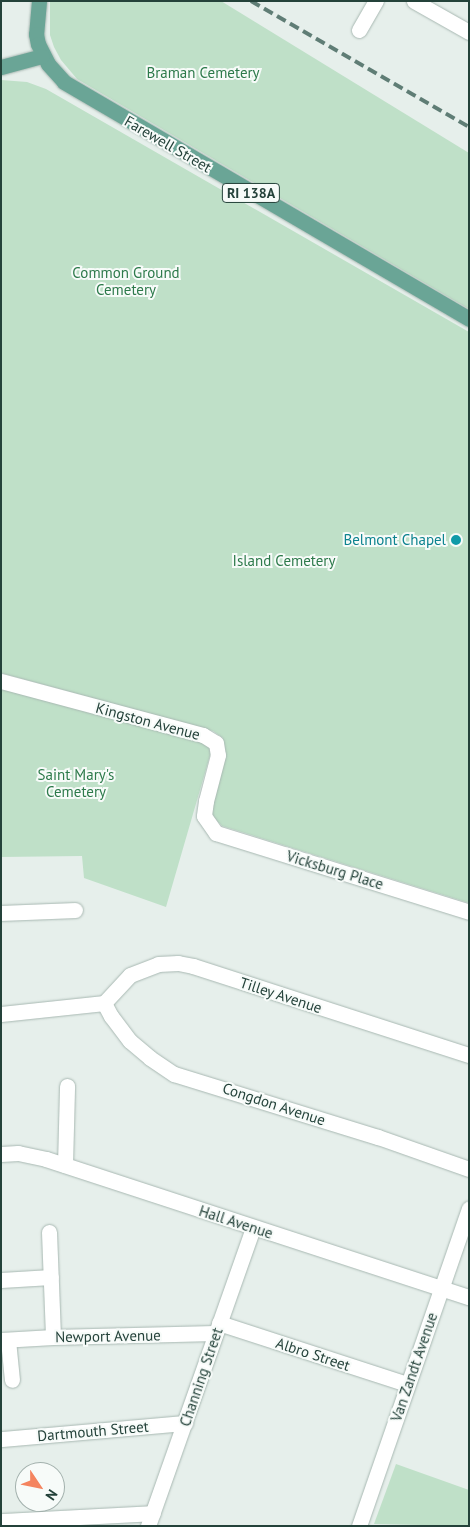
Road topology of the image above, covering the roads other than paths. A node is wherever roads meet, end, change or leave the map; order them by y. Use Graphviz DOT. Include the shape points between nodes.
graph roads {
  1 [pos="39,1"];
  2 [pos="376,1"];
  3 [pos="414,1"];
  4 [pos="359,30"];
  5 [pos="469,32"];
  6 [pos="42,56"];
  7 [pos="1,67"];
  8 [pos="469,319"];
  9 [pos="1,681"];
  10 [pos="206,821"];
  11 [pos="75,910"];
  12 [pos="469,912"];
  13 [pos="1,913"];
  14 [pos="104,1003"];
  15 [pos="1,1014"];
  16 [pos="469,1055"];
  17 [pos="67,1086"];
  18 [pos="1,1154"];
  19 [pos="65,1166"];
  20 [pos="469,1169"];
  21 [pos="469,1208"];
  22 [pos="253,1228"];
  23 [pos="49,1232"];
  24 [pos="51,1277"];
  25 [pos="1,1280"];
  26 [pos="442,1288"];
  27 [pos="469,1297"];
  28 [pos="217,1328"];
  29 [pos="53,1337"];
  30 [pos="5,1340"];
  31 [pos="12,1380"];
  32 [pos="408,1384"];
  33 [pos="185,1423"];
  34 [pos="1,1439"];
  35 [pos="150,1519"];
  36 [pos="1,1521"];
  37 [pos="359,1526"];
  1 -- 6 [label="main road, RI 138A" via="36,34"];
  2 -- 4 [label="street"];
  3 -- 5 [label="street"];
  6 -- 7 [label="main road"];
  6 -- 8 [label="main road, Farewell Street / RI 138A" via="73,90"];
  9 -- 10 [label="street, Kingston Avenue" via="203,735 216,742 218,755 206,801"];
  10 -- 12 [label="street, Vicksburg Place" via="216,833"];
  11 -- 13 [label="street"];
  14 -- 15 [label="street"];
  14 -- 16 [label="street, Tilley Avenue" via="130,975 158,964 178,963"];
  14 -- 20 [label="street, Congdon Avenue" via="130,1041 174,1074 378,1137"];
  17 -- 19 [label="street"];
  18 -- 19 [label="street, Hall Avenue" via="26,1154"];
  19 -- 22 [label="street, Hall Avenue"];
  21 -- 26 [label="street, Van Zandt Avenue"];
  22 -- 26 [label="street, Hall Avenue"];
  22 -- 28 [label="street, Channing Street"];
  23 -- 24 [label="street"];
  24 -- 25 [label="street"];
  24 -- 29 [label="street"];
  26 -- 27 [label="street, Hall Avenue"];
  26 -- 32 [label="street, Van Zandt Avenue"];
  28 -- 29 [label="street, Newport Avenue"];
  28 -- 32 [label="street, Albro Street"];
  28 -- 33 [label="street, Channing Street"];
  29 -- 30 [label="street, Newport Avenue"];
  30 -- 31 [label="street"];
  32 -- 37 [label="street, Van Zandt Avenue"];
  33 -- 34 [label="street, Dartmouth Street"];
  33 -- 35 [label="street, Channing Street"];
  35 -- 36 [label="street"];
}
